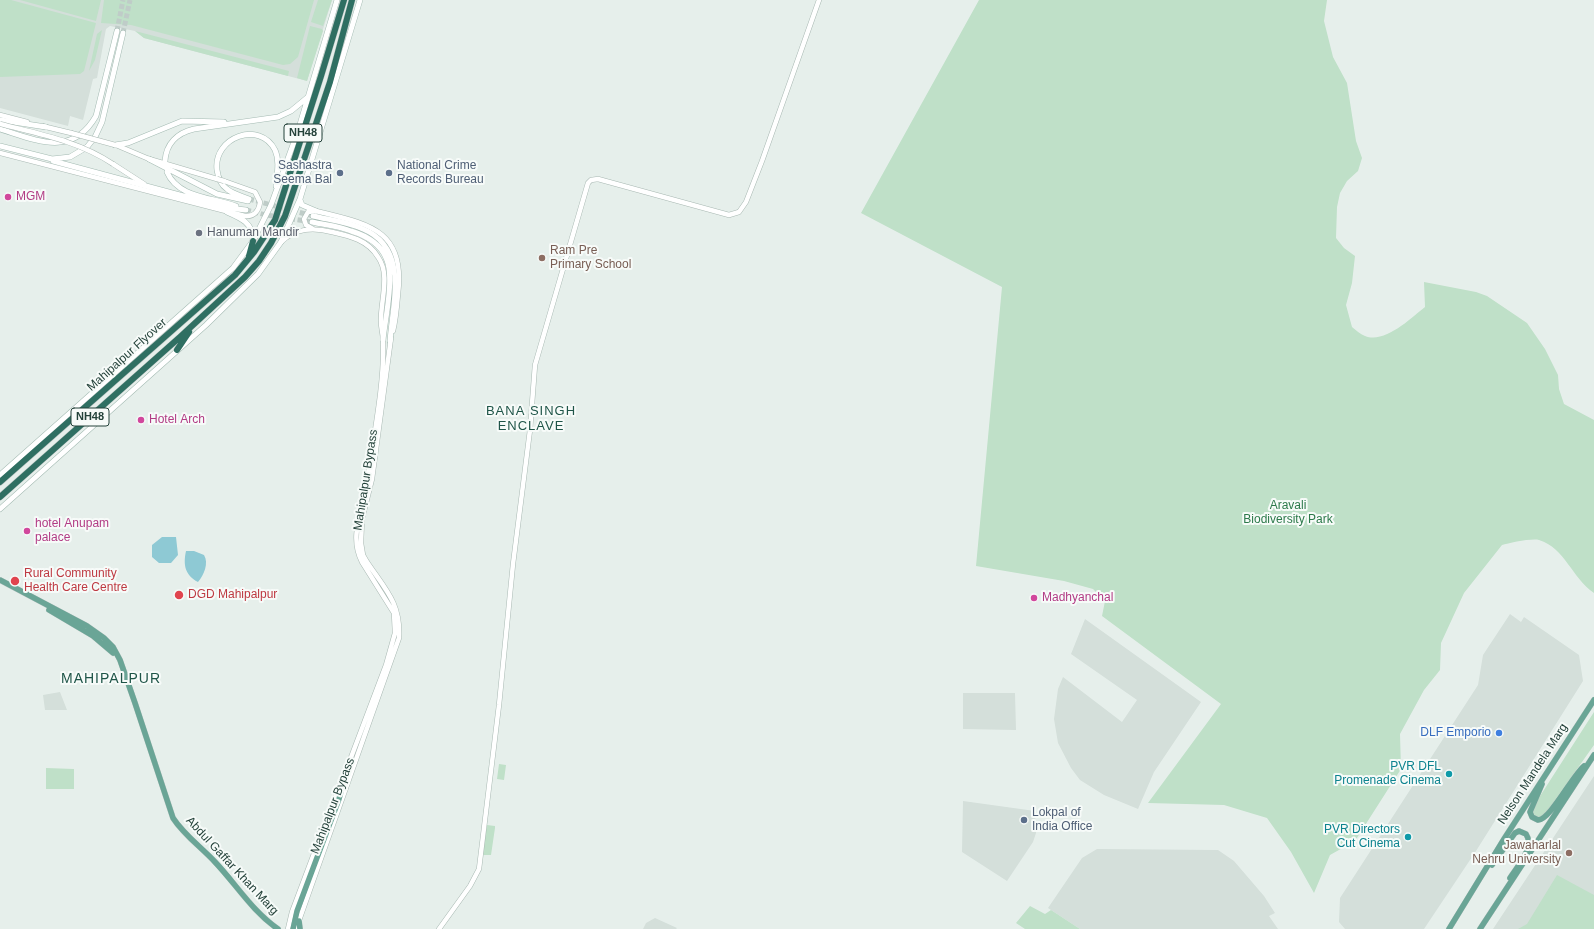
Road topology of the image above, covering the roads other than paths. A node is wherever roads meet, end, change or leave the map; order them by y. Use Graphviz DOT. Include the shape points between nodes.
graph roads {
  1 [pos="337,0"];
  2 [pos="344,0"];
  3 [pos="352,0"];
  4 [pos="360,0"];
  5 [pos="819,0"];
  6 [pos="117,31"];
  7 [pos="123,33"];
  8 [pos="308,97"];
  9 [pos="0,115"];
  10 [pos="0,120"];
  11 [pos="251,122"];
  12 [pos="0,124"];
  13 [pos="46,127"];
  14 [pos="0,129"];
  15 [pos="115,145"];
  16 [pos="0,146"];
  17 [pos="0,153"];
  18 [pos="42,158"];
  19 [pos="149,159"];
  20 [pos="165,162"];
  21 [pos="167,172"];
  22 [pos="149,187"];
  23 [pos="276,193"];
  24 [pos="300,198"];
  25 [pos="226,212"];
  26 [pos="314,213"];
  27 [pos="312,222"];
  28 [pos="313,229"];
  29 [pos="253,241"];
  30 [pos="281,242"];
  31 [pos="248,259"];
  32 [pos="194,324"];
  33 [pos="383,340"];
  34 [pos="390,341"];
  35 [pos="177,350"];
  36 [pos="0,475"];
  37 [pos="0,482"];
  38 [pos="0,497"];
  39 [pos="0,509"];
  40 [pos="0,580"];
  41 [pos="0,584"];
  42 [pos="1594,700"];
  43 [pos="1594,755"];
  44 [pos="1590,761"];
  45 [pos="348,766"];
  46 [pos="1543,779"];
  47 [pos="1468,900"];
  48 [pos="1492,910"];
  49 [pos="297,921"];
  50 [pos="272,929"];
  51 [pos="278,929"];
  52 [pos="288,929"];
  53 [pos="295,929"];
  54 [pos="300,929"];
  55 [pos="439,929"];
  56 [pos="1449,929"];
  57 [pos="1480,929"];
  1 -- 8 [label="main road"];
  2 -- 31 [label="highway, NH48" via="275,220"];
  3 -- 32 [label="highway, NH48" via="330,82 285,216 259,261 245,278"];
  4 -- 24 [label="main road"];
  5 -- 55 [label="street" via="762,161 740,212 729,215 598,180 591,180 588,183 535,365 499,711 479,869"];
  6 -- 14 [label="main road" via="98,110 87,129 70,140 56,143"];
  7 -- 18 [label="main road" via="104,112 95,137 87,147 70,157"];
  8 -- 11 [label="main road" via="284,114"];
  8 -- 23 [label="main road"];
  9 -- 13 [label="street"];
  10 -- 13 [label="main road"];
  11 -- 15 [label="main road" via="182,121 128,143"];
  11 -- 20 [label="main road" via="194,129 182,133 170,143"];
  12 -- 22 [label="street, bridge" via="90,151"];
  13 -- 15 [label="street, bridge"];
  15 -- 19 [label="street"];
  16 -- 18 [label="main road"];
  17 -- 25 [label="street"];
  18 -- 22 [label="main road"];
  19 -- 23 [label="main road" via="217,194 249,200 225,188 221,183 217,159 222,148 232,139 241,135 259,136 275,150 278,164"];
  19 -- 25 [label="street, bridge" via="253,191 260,200 258,209 252,216"];
  21 -- 22 [label="main road" via="173,182 186,191 244,209 228,208"];
  23 -- 29 [label="main road"];
  24 -- 26 [label="main road" via="302,205"];
  24 -- 30 [label="main road"];
  25 -- 29 [label="main road" via="249,224"];
  26 -- 28 [label="street" via="308,212 304,219 306,225"];
  26 -- 34 [label="main road" via="363,229 377,237 388,248 395,275"];
  27 -- 33 [label="main road" via="361,235 374,242 386,257 389,276"];
  28 -- 30 [label="street, Mahipalpur Bypass" via="292,233"];
  28 -- 33 [label="street, Mahipalpur Bypass" via="356,238 379,257 384,278 381,322"];
  29 -- 31 [label="highway"];
  29 -- 36 [label="main road" via="233,268"];
  30 -- 35 [label="main road" via="258,274"];
  31 -- 37 [label="highway, Mahipalpur Flyover / NH48" via="235,275"];
  32 -- 35 [label="highway"];
  32 -- 38 [label="highway, Mahipalpur Flyover / NH48"];
  33 -- 45 [label="street, Mahipalpur Bypass" via="380,386 356,542 362,562 394,613 395,633 386,665"];
  34 -- 49 [label="street, Mahipalpur Bypass" via="372,479 362,518 361,538 363,555 395,604 398,612 399,638"];
  35 -- 39 [label="main road"];
  40 -- 51 [label="main road, Abdul Gaffar Khan Marg" via="86,626 113,647 120,660 173,818 259,914"];
  41 -- 50 [label="main road, Abdul Gaffar Khan Marg" via="82,629 114,653 171,819 184,836 221,872 255,915"];
  42 -- 46 [label="main road, Nelson Mandela Marg"];
  43 -- 44 [label="main road, Nelson Mandela Marg"];
  44 -- 46 [label="main road" via="1575,776 1546,817 1538,820 1532,818 1530,812"];
  44 -- 48 [label="main road, Nelson Mandela Marg"];
  45 -- 49 [label="main road"];
  45 -- 52 [label="street, Mahipalpur Bypass"];
  46 -- 47 [label="main road, Nelson Mandela Marg"];
  47 -- 48 [label="main road, Nelson Mandela Marg" via="1512,836 1518,831 1522,832 1528,837 1528,848"];
  47 -- 56 [label="main road, Nelson Mandela Marg"];
  48 -- 57 [label="main road, Nelson Mandela Marg"];
  49 -- 53 [label="main road"];
  49 -- 54 [label="main road"];
}
